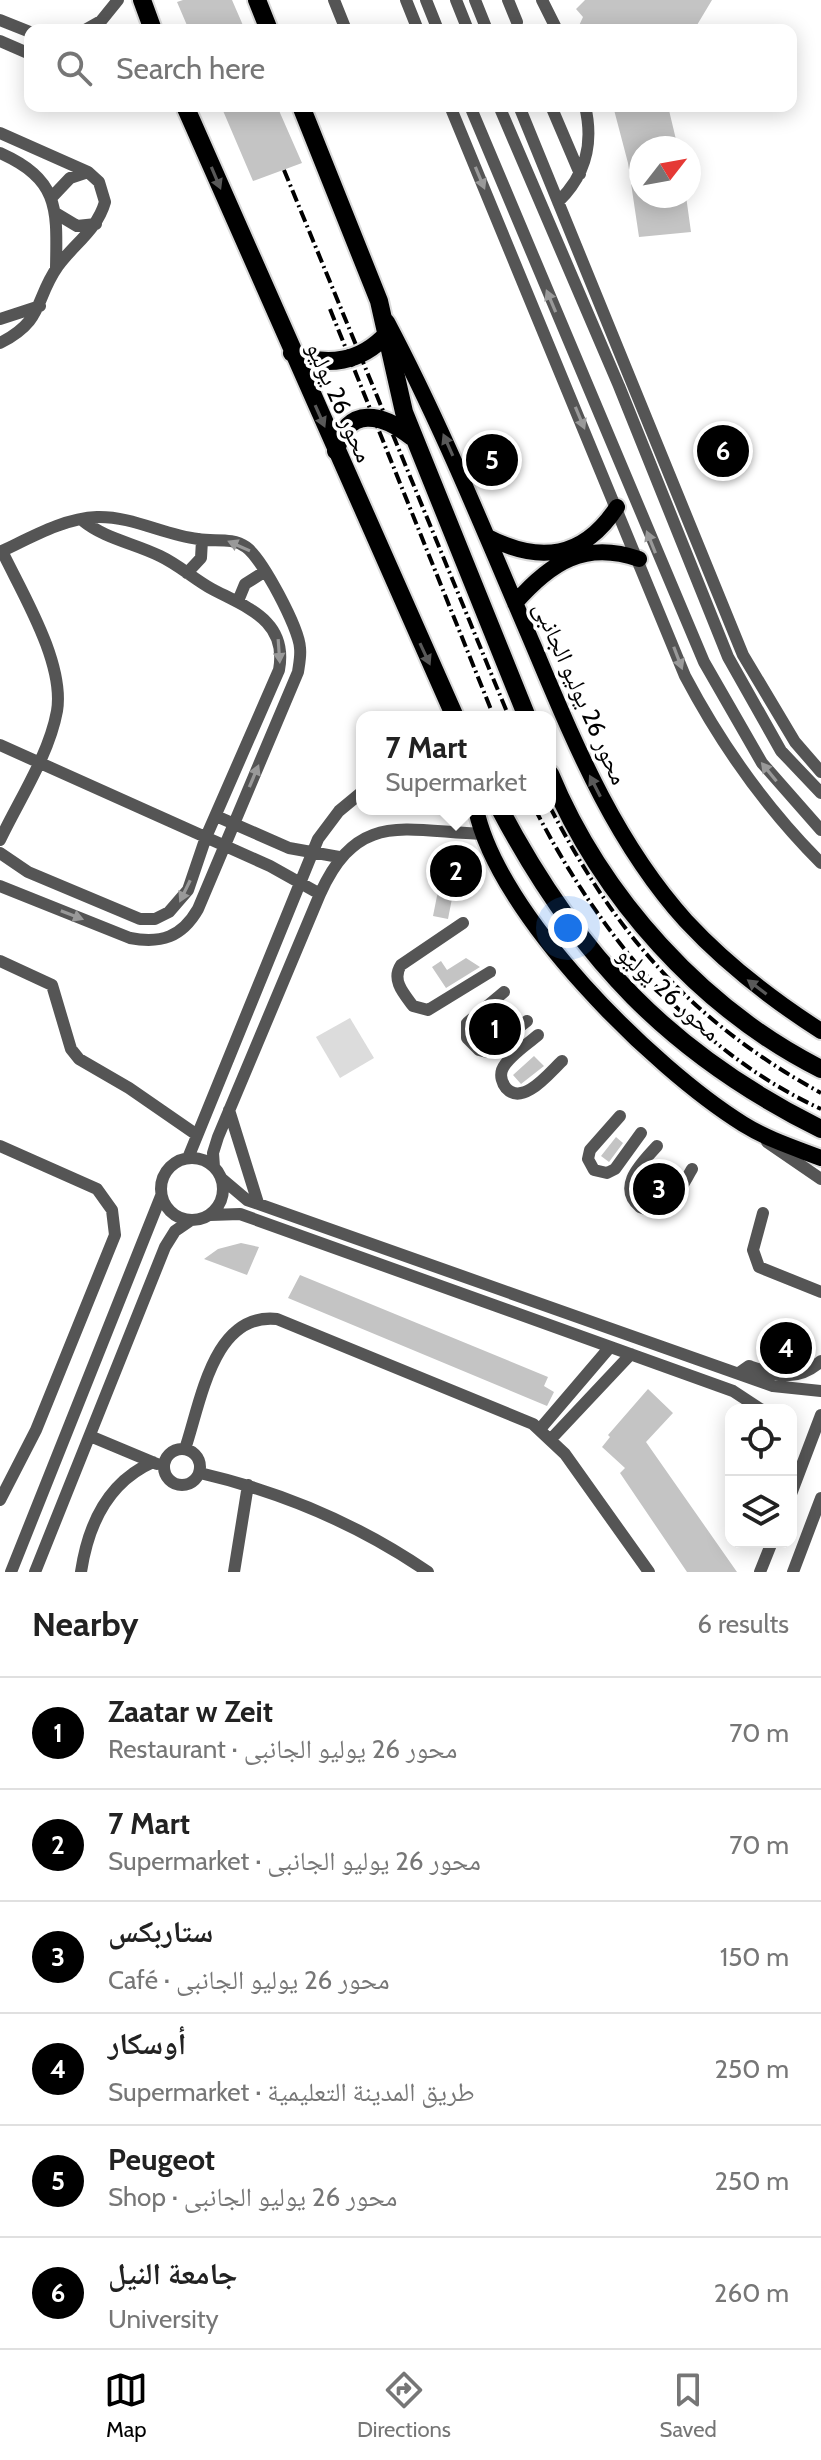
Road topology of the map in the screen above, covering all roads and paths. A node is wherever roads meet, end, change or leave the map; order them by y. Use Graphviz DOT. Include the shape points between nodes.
graph roads {
  1 [pos="118,0"];
  2 [pos="142,0"];
  3 [pos="257,0"];
  4 [pos="334,0"];
  5 [pos="406,0"];
  6 [pos="426,0"];
  7 [pos="456,0"];
  8 [pos="475,0"];
  9 [pos="508,0"];
  10 [pos="542,0"];
  11 [pos="0,20"];
  12 [pos="517,22"];
  13 [pos="96,24"];
  14 [pos="151,24"];
  15 [pos="267,24"];
  16 [pos="344,24"];
  17 [pos="416,24"];
  18 [pos="436,24"];
  19 [pos="466,24"];
  20 [pos="485,24"];
  21 [pos="554,24"];
  22 [pos="24,30"];
  23 [pos="0,41"];
  24 [pos="24,51"];
  25 [pos="188,112"];
  26 [pos="303,112"];
  27 [pos="452,112"];
  28 [pos="473,112"];
  29 [pos="502,112"];
  30 [pos="521,112"];
  31 [pos="554,112"];
  32 [pos="586,112"];
  33 [pos="0,133"];
  34 [pos="1,157"];
  35 [pos="88,172"];
  36 [pos="580,174"];
  37 [pos="52,197"];
  38 [pos="558,202"];
  39 [pos="57,214"];
  40 [pos="96,224"];
  41 [pos="56,268"];
  42 [pos="590,282"];
  43 [pos="576,288"];
  44 [pos="40,306"];
  45 [pos="382,313"];
  46 [pos="0,319"];
  47 [pos="387,334"];
  48 [pos="0,343"];
  49 [pos="292,353"];
  50 [pos="414,439"];
  51 [pos="336,451"];
  52 [pos="617,507"];
  53 [pos="82,520"];
  54 [pos="488,537"];
  55 [pos="202,540"];
  56 [pos="1,551"];
  57 [pos="639,559"];
  58 [pos="264,572"];
  59 [pos="187,573"];
  60 [pos="238,601"];
  61 [pos="515,603"];
  62 [pos="452,711"];
  63 [pos="525,711"];
  64 [pos="0,745"];
  65 [pos="39,760"];
  66 [pos="821,772"];
  67 [pos="556,785"];
  68 [pos="821,793"];
  69 [pos="356,797"];
  70 [pos="477,815"];
  71 [pos="503,815"];
  72 [pos="216,816"];
  73 [pos="234,824"];
  74 [pos="821,830"];
  75 [pos="482,834"];
  76 [pos="206,837"];
  77 [pos="0,840"];
  78 [pos="226,845"];
  79 [pos="313,851"];
  80 [pos="0,853"];
  81 [pos="339,857"];
  82 [pos="821,863"];
  83 [pos="28,872"];
  84 [pos="300,885"];
  85 [pos="0,886"];
  86 [pos="20,894"];
  87 [pos="320,894"];
  88 [pos="463,923"];
  89 [pos="0,961"];
  90 [pos="490,972"];
  91 [pos="504,992"];
  92 [pos="527,1021"];
  93 [pos="821,1031"];
  94 [pos="538,1035"];
  95 [pos="562,1061"];
  96 [pos="821,1069"];
  97 [pos="229,1110"];
  98 [pos="620,1116"];
  99 [pos="746,1126"];
  100 [pos="821,1129"];
  101 [pos="641,1133"];
  102 [pos="197,1135"];
  103 [pos="0,1146"];
  104 [pos="657,1146"];
  105 [pos="188,1158"];
  106 [pos="821,1158"];
  107 [pos="692,1169"];
  108 [pos="218,1172"];
  109 [pos="821,1179"];
  110 [pos="161,1196"];
  111 [pos="258,1203"];
  112 [pos="763,1213"];
  113 [pos="210,1215"];
  114 [pos="191,1220"];
  115 [pos="821,1292"];
  116 [pos="610,1347"];
  117 [pos="631,1354"];
  118 [pos="694,1358"];
  119 [pos="821,1361"];
  120 [pos="739,1373"];
  121 [pos="689,1375"];
  122 [pos="821,1391"];
  123 [pos="753,1404"];
  124 [pos="821,1415"];
  125 [pos="540,1429"];
  126 [pos="90,1436"];
  127 [pos="551,1439"];
  128 [pos="185,1449"];
  129 [pos="158,1464"];
  130 [pos="200,1473"];
  131 [pos="797,1479"];
  132 [pos="248,1485"];
  133 [pos="1,1498"];
  134 [pos="821,1498"];
  135 [pos="770,1548"];
  136 [pos="11,1572"];
  137 [pos="35,1572"];
  138 [pos="81,1572"];
  139 [pos="234,1572"];
  140 [pos="428,1572"];
  141 [pos="649,1572"];
  142 [pos="760,1572"];
  143 [pos="793,1572"];
  1 -- 13 [label="street"];
  2 -- 14 [label="highway"];
  3 -- 15 [label="highway"];
  4 -- 16 [label="street"];
  5 -- 17 [label="street"];
  6 -- 18 [label="street"];
  7 -- 19 [label="street"];
  8 -- 20 [label="street"];
  9 -- 12 [label="street"];
  10 -- 21 [label="street"];
  11 -- 22 [label="street"];
  23 -- 24 [label="street"];
  25 -- 49 [label="highway, محور 26 يوليو, one-way"];
  26 -- 45 [label="highway"];
  27 -- 52 [label="street, one-way"];
  74 -- 28 [label="street, one-way" via="762,763 704,662"];
  29 -- 43 [label="street"];
  30 -- 38 [label="street"];
  31 -- 36 [label="street"];
  32 -- 36 [label="street" via="590,137"];
  33 -- 35 [label="street"];
  34 -- 37 [label="street" via="39,175"];
  35 -- 37 [label="street" via="70,178"];
  35 -- 40 [label="street" via="104,192"];
  36 -- 38 [label="street"];
  37 -- 39 [label="street"];
  38 -- 42 [label="street"];
  39 -- 40 [label="street" via="77,226"];
  39 -- 41 [label="street"];
  40 -- 41 [label="street"];
  41 -- 44 [label="street"];
  42 -- 43 [label="street"];
  42 -- 66 [label="street" via="743,655 795,742"];
  43 -- 68 [label="street" via="728,657 781,751"];
  44 -- 46 [label="street"];
  44 -- 48 [label="street" via="23,329"];
  45 -- 47 [label="highway"];
  54 -- 45 [label="main road, محور 26 يوليو الجانبى, one-way"];
  47 -- 49 [label="highway" via="363,354 343,360"];
  47 -- 50 [label="highway"];
  49 -- 51 [label="highway, محور 26 يوليو, one-way"];
  50 -- 51 [label="highway" via="392,422 372,417 352,424"];
  50 -- 63 [label="highway"];
  51 -- 62 [label="highway, محور 26 يوليو, one-way"];
  52 -- 54 [label="main road" via="596,533 554,552 521,553"];
  52 -- 57 [label="street"];
  53 -- 55 [label="street" via="116,519"];
  53 -- 56 [label="street"];
  53 -- 59 [label="street"];
  54 -- 61 [label="main road, محور 26 يوليو الجانبى"];
  58 -- 55 [label="street, one-way" via="246,547"];
  55 -- 59 [label="street" via="201,558"];
  56 -- 65 [label="street" via="49,654 58,688 57,712"];
  57 -- 61 [label="main road" via="605,551 569,559 543,573"];
  57 -- 82 [label="street, one-way" via="685,676 712,728 783,825"];
  58 -- 60 [label="street" via="245,584"];
  73 -- 58 [label="street, one-way" via="298,672 301,648"];
  59 -- 60 [label="street"];
  60 -- 72 [label="street, one-way" via="274,630 282,655"];
  93 -- 61 [label="main road, محور 26 يوليو الجانبى, one-way" via="715,951 630,848 586,770"];
  64 -- 65 [label="street"];
  65 -- 76 [label="street"];
  65 -- 77 [label="street"];
  67 -- 96 [label="highway, محور 26 يوليو" via="595,859 676,961 742,1018"];
  69 -- 79 [label="street" via="330,820"];
  70 -- 75 [label="main road"];
  71 -- 100 [label="highway, محور 26 يوليو" via="558,910 633,999 729,1077"];
  72 -- 73 [label="street"];
  72 -- 76 [label="street"];
  73 -- 78 [label="street"];
  73 -- 79 [label="street" via="289,848"];
  75 -- 81 [label="street" via="380,831 361,838"];
  75 -- 99 [label="main road" via="527,910 614,1019 699,1095"];
  76 -- 78 [label="street"];
  76 -- 83 [label="street, one-way" via="180,903 155,919 140,919"];
  78 -- 84 [label="street"];
  86 -- 78 [label="street, one-way" via="130,938 168,939 191,921"];
  79 -- 81 [label="street"];
  79 -- 84 [label="street"];
  80 -- 83 [label="street"];
  81 -- 87 [label="street"];
  83 -- 86 [label="street" via="20,880"];
  84 -- 87 [label="street"];
  84 -- 102 [label="street"];
  85 -- 86 [label="street"];
  87 -- 97 [label="street"];
  88 -- 90 [label="street" via="401,965 398,982 413,1006 428,1010"];
  89 -- 102 [label="street" via="52,985 71,1049 79,1059"];
  91 -- 92 [label="street" via="467,1023 467,1038 487,1052"];
  94 -- 95 [label="street" via="504,1066 506,1088 527,1092"];
  97 -- 108 [label="street" via="215,1145"];
  97 -- 111 [label="street"];
  98 -- 101 [label="street" via="590,1150 594,1170 611,1172"];
  99 -- 106 [label="main road"];
  99 -- 109 [label="street"];
  102 -- 105 [label="street"];
  103 -- 133 [label="street" via="97,1189 112,1210 115,1235 36,1430"];
  104 -- 107 [label="street" via="630,1183 630,1194 640,1207 666,1207"];
  105 -- 108 [label="street" via="202,1159"];
  105 -- 110 [label="street" via="168,1168"];
  108 -- 111 [label="street" via="237,1194"];
  108 -- 113 [label="street" via="220,1202"];
  110 -- 114 [label="street" via="172,1213"];
  110 -- 136 [label="street"];
  111 -- 118 [label="street"];
  112 -- 115 [label="street" via="753,1250 759,1267"];
  113 -- 114 [label="street"];
  113 -- 116 [label="street" via="240,1214"];
  114 -- 126 [label="street" via="165,1247"];
  116 -- 117 [label="street"];
  116 -- 125 [label="street"];
  117 -- 121 [label="street"];
  117 -- 127 [label="street"];
  118 -- 120 [label="street"];
  118 -- 121 [label="street"];
  119 -- 120 [label="street" via="793,1376 749,1366"];
  120 -- 122 [label="street" via="786,1389"];
  121 -- 123 [label="street"];
  124 -- 131 [label="street"];
  125 -- 127 [label="street"];
  125 -- 128 [label="street" via="517,1415 277,1319 260,1318 237,1328 222,1345"];
  126 -- 129 [label="street"];
  126 -- 137 [label="street"];
  127 -- 141 [label="street"];
  128 -- 129 [label="street"];
  128 -- 130 [label="street" via="198,1457"];
  129 -- 130 [label="street" via="177,1484 191,1483"];
  129 -- 138 [label="street" via="126,1477 108,1496"];
  130 -- 132 [label="street"];
  132 -- 139 [label="street"];
  132 -- 140 [label="street" via="357,1529"];
  134 -- 143 [label="street"];
  135 -- 142 [label="street"];
}
